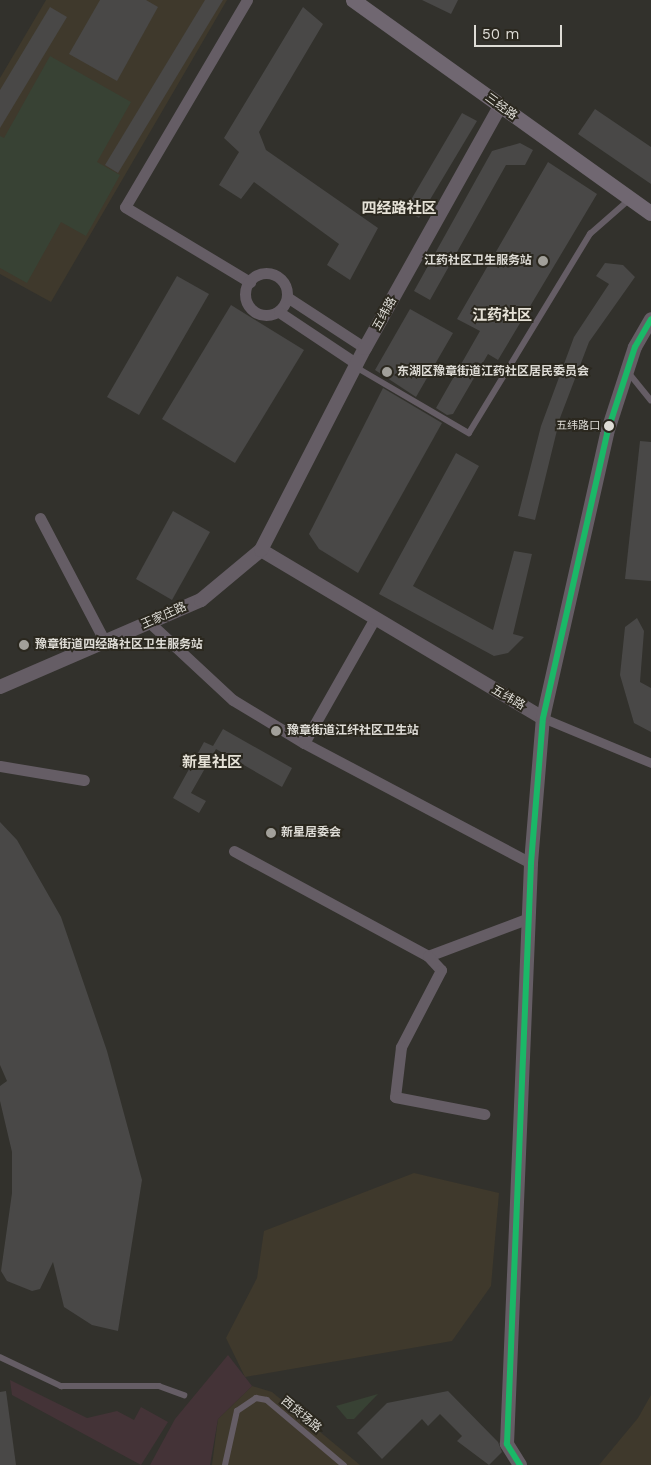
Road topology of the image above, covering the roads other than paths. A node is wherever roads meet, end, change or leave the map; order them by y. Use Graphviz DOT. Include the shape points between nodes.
graph roads {
  1 [pos="247,0"];
  2 [pos="360,2"];
  3 [pos="500,106"];
  4 [pos="630,198"];
  5 [pos="651,213"];
  6 [pos="250,282"];
  7 [pos="287,298"];
  8 [pos="278,312"];
  9 [pos="651,319"];
  10 [pos="365,348"];
  11 [pos="357,365"];
  12 [pos="627,372"];
  13 [pos="651,400"];
  14 [pos="40,518"];
  15 [pos="261,550"];
  16 [pos="374,620"];
  17 [pos="150,623"];
  18 [pos="105,642"];
  19 [pos="0,687"];
  20 [pos="543,718"];
  21 [pos="304,743"];
  22 [pos="651,763"];
  23 [pos="0,766"];
  24 [pos="84,780"];
  25 [pos="234,851"];
  26 [pos="531,863"];
  27 [pos="529,918"];
  28 [pos="428,956"];
  29 [pos="484,1114"];
  30 [pos="0,1357"];
  31 [pos="184,1395"];
  32 [pos="225,1465"];
  33 [pos="344,1465"];
  34 [pos="520,1465"];
  1 -- 6 [label="street" via="125,207"];
  2 -- 3 [label="main road, 三经路"];
  3 -- 4 [label="main road, 三经路"];
  3 -- 10 [label="street, 五纬路"];
  4 -- 5 [label="main road, 三经路"];
  4 -- 11 [label="lane" via="590,234 469,433"];
  6 -- 7 [label="street" via="262,274 276,276 286,286"];
  6 -- 8 [label="street" via="246,294 249,306 266,316"];
  7 -- 8 [label="street"];
  7 -- 10 [label="street"];
  8 -- 11 [label="street"];
  9 -- 12 [label="street"];
  10 -- 11 [label="street, 五纬路"];
  11 -- 15 [label="street, 五纬路"];
  12 -- 13 [label="lane"];
  12 -- 20 [label="street" via="607,433"];
  14 -- 18 [label="street"];
  15 -- 16 [label="street, 五纬路"];
  15 -- 17 [label="street, 王家庄路" via="201,600"];
  16 -- 20 [label="street, 五纬路"];
  16 -- 21 [label="street"];
  17 -- 18 [label="street, 王家庄路"];
  17 -- 21 [label="street" via="233,700"];
  18 -- 19 [label="street, 王家庄路"];
  20 -- 22 [label="street"];
  20 -- 26 [label="street"];
  21 -- 26 [label="street"];
  23 -- 24 [label="street"];
  25 -- 28 [label="street"];
  26 -- 27 [label="street"];
  27 -- 28 [label="street"];
  27 -- 34 [label="street" via="507,1444"];
  28 -- 29 [label="street" via="441,970 400,1047 395,1096"];
  30 -- 31 [label="lane" via="61,1386 159,1386"];
  32 -- 33 [label="lane, 西货场路" via="237,1411 256,1398 267,1400"];
}
